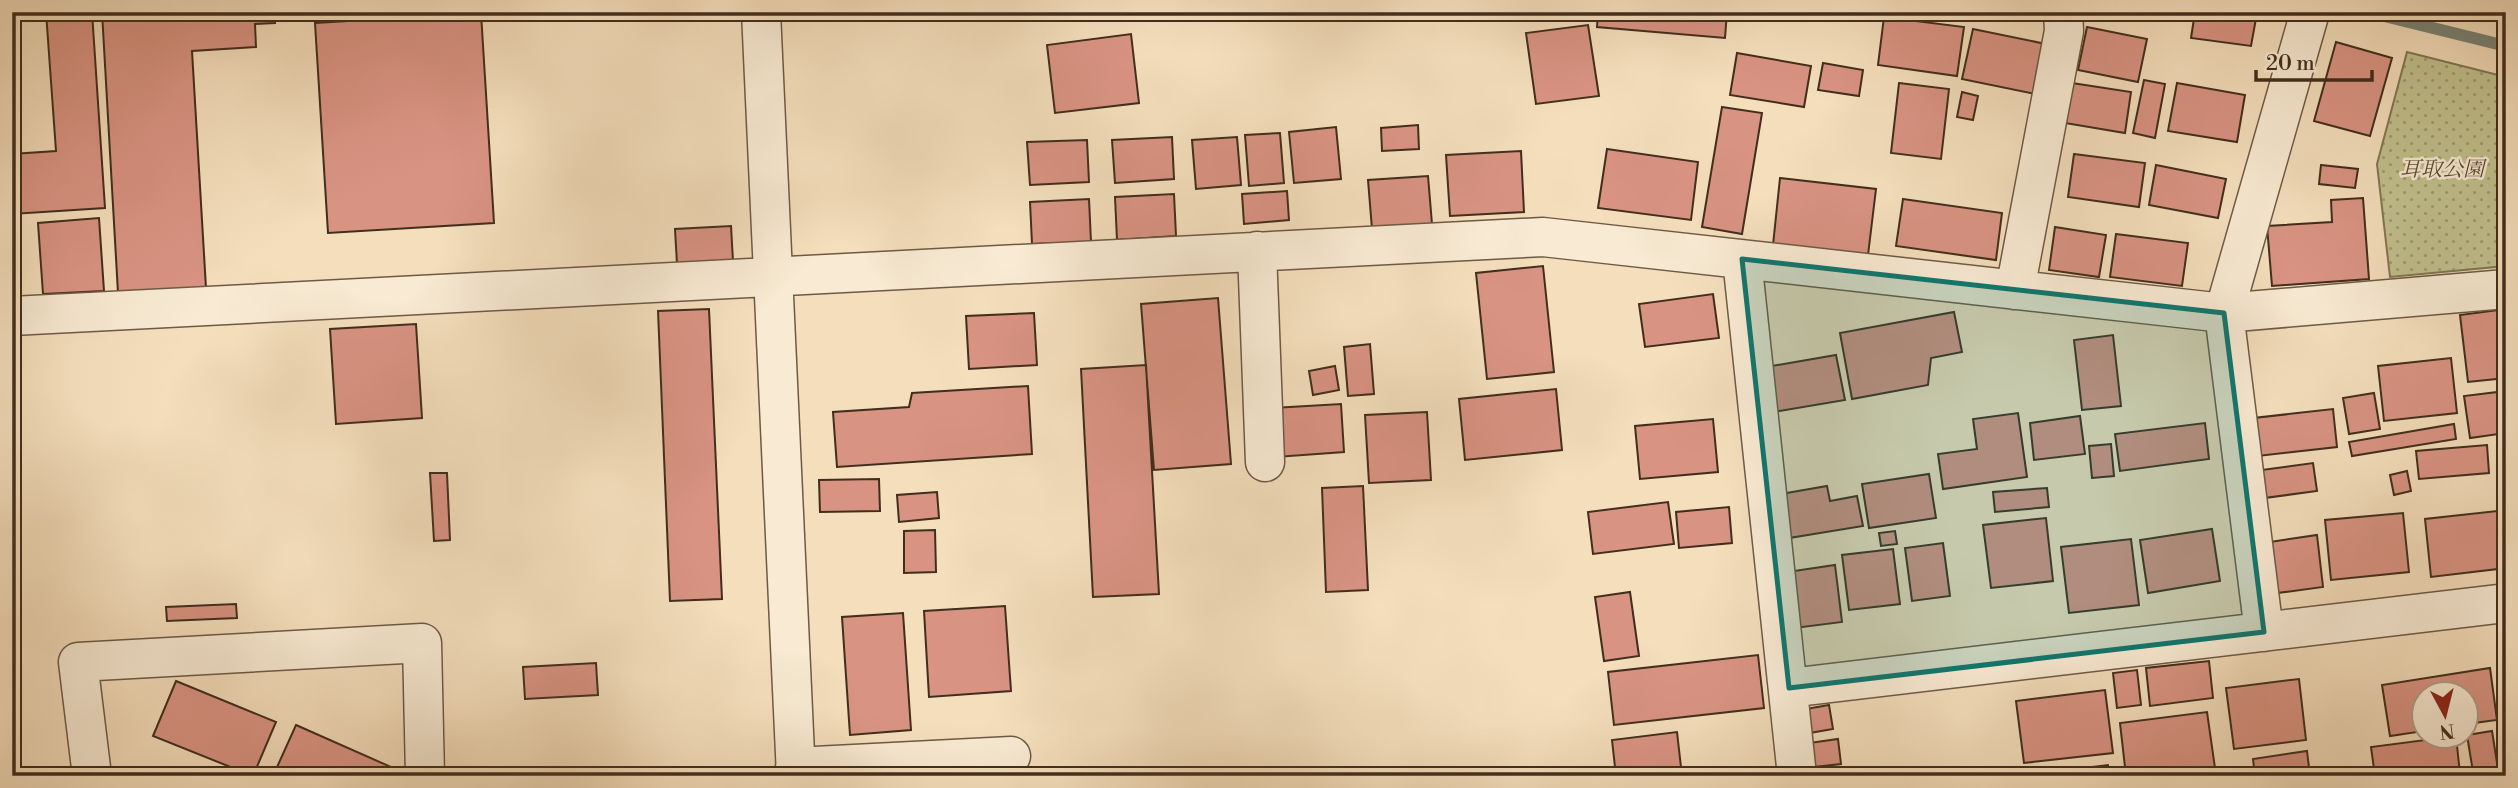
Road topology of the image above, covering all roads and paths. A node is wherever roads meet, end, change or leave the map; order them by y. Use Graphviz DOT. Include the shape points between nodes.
graph roads {
  1 [pos="761,12"];
  2 [pos="2063,12"];
  3 [pos="2308,18"];
  4 [pos="1257,251"];
  5 [pos="1742,259"];
  6 [pos="772,276"];
  7 [pos="2506,289"];
  8 [pos="2015,290"];
  9 [pos="2224,313"];
  10 [pos="12,316"];
  11 [pos="1265,462"];
  12 [pos="2506,603"];
  13 [pos="2264,632"];
  14 [pos="1789,688"];
  15 [pos="1011,756"];
  16 [pos="795,771"];
  17 [pos="92,776"];
  18 [pos="425,776"];
  19 [pos="1797,776"];
  1 -- 6 [label="street"];
  2 -- 8 [label="street" via="2064,31"];
  3 -- 9 [label="street"];
  4 -- 5 [label="street" via="1543,237"];
  4 -- 6 [label="street"];
  4 -- 11 [label="street"];
  5 -- 8 [label="street"];
  5 -- 14 [label="street"];
  6 -- 10 [label="street"];
  6 -- 16 [label="street"];
  7 -- 9 [label="street"];
  8 -- 9 [label="street"];
  9 -- 13 [label="street"];
  12 -- 13 [label="street"];
  13 -- 14 [label="street"];
  14 -- 19 [label="street"];
  15 -- 16 [label="street"];
  17 -- 18 [label="street" via="78,662 422,643"];
}
